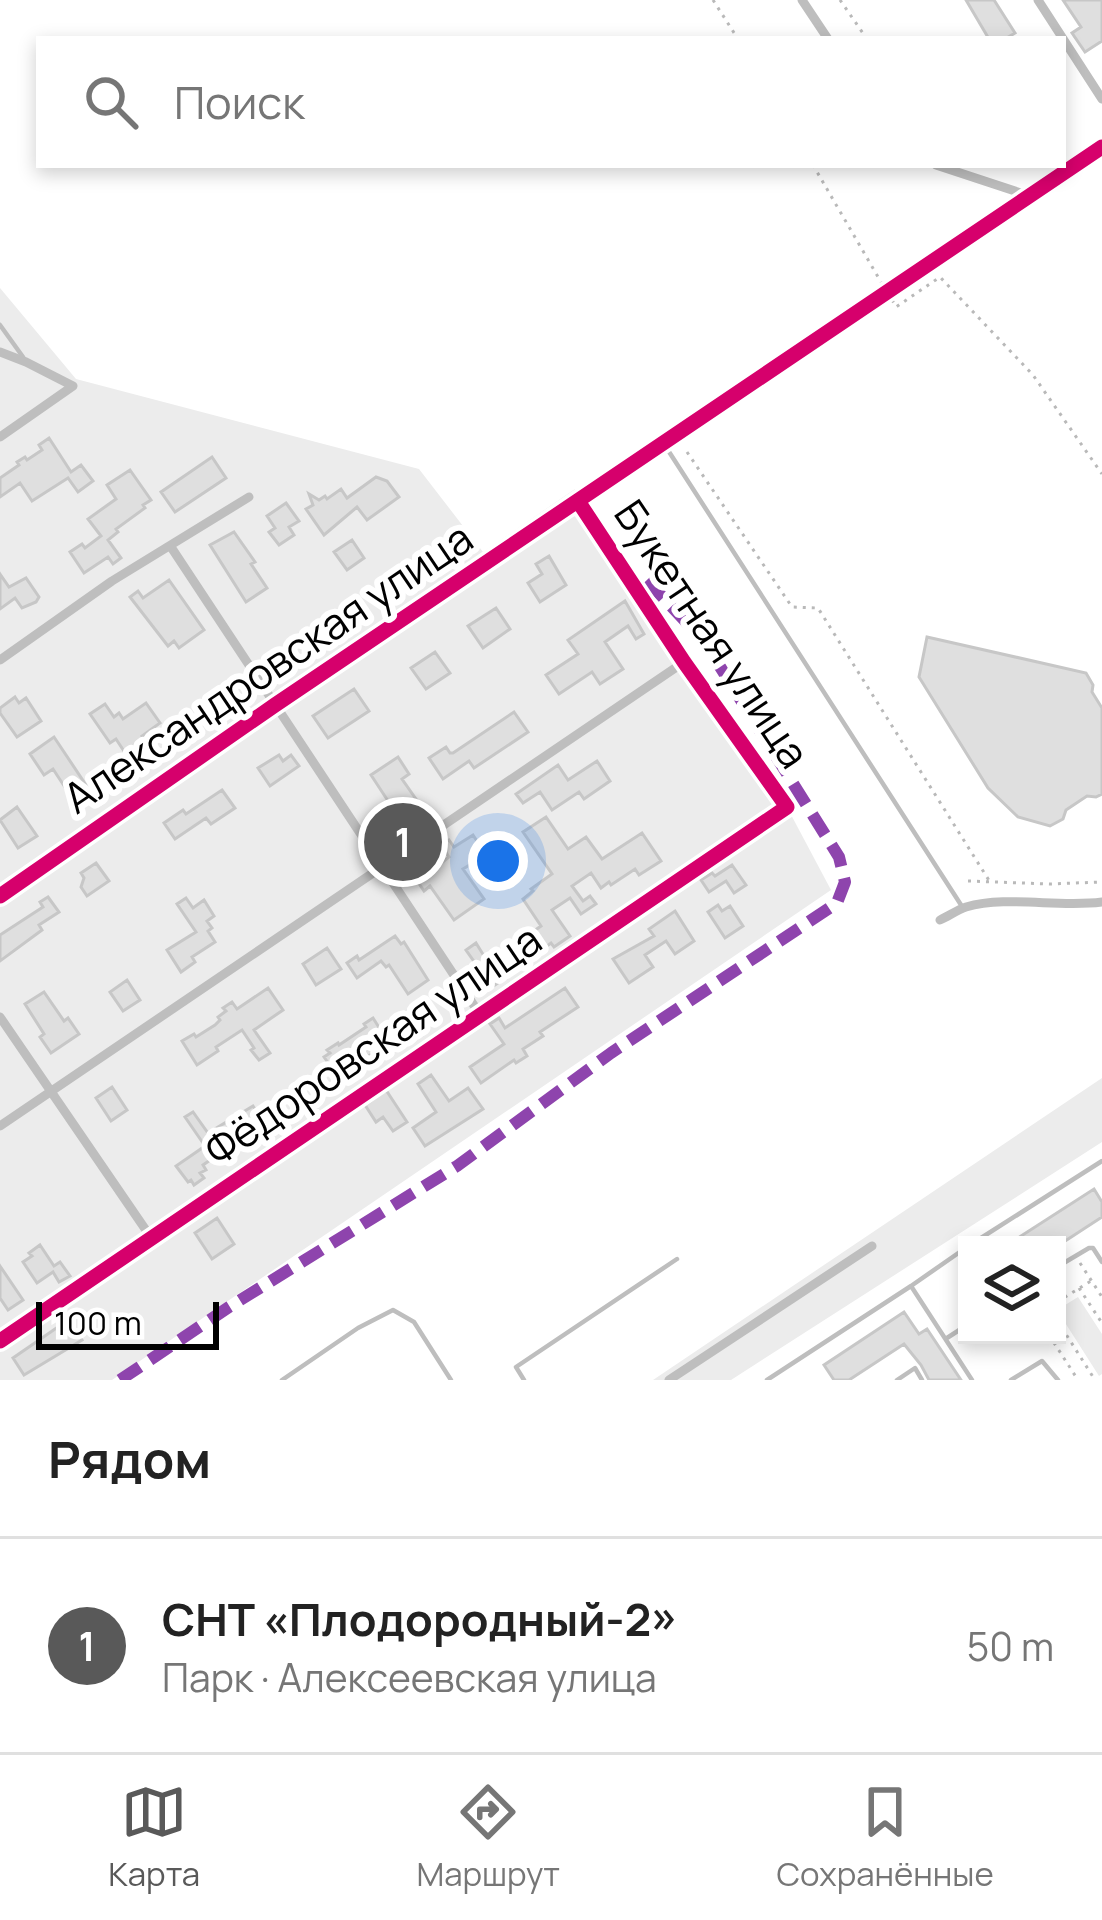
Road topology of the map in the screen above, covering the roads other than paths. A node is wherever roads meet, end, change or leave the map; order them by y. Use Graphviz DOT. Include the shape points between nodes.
graph roads {
  1 [pos="802,0"];
  2 [pos="1038,0"];
  3 [pos="826,36"];
  4 [pos="1061,36"];
  5 [pos="1066,43"];
  6 [pos="1102,99"];
  7 [pos="1102,147"];
  8 [pos="945,168"];
  9 [pos="1030,196"];
  10 [pos="0,325"];
  11 [pos="0,352"];
  12 [pos="26,362"];
  13 [pos="0,437"];
  14 [pos="664,443"];
  15 [pos="250,496"];
  16 [pos="578,501"];
  17 [pos="170,547"];
  18 [pos="0,660"];
  19 [pos="684,662"];
  20 [pos="275,705"];
  21 [pos="787,807"];
  22 [pos="383,867"];
  23 [pos="0,896"];
  24 [pos="1102,902"];
  25 [pos="963,908"];
  26 [pos="940,920"];
  27 [pos="481,1016"];
  28 [pos="0,1017"];
  29 [pos="51,1092"];
  30 [pos="0,1126"];
  31 [pos="1102,1161"];
  32 [pos="985,1236"];
  33 [pos="152,1239"];
  34 [pos="872,1246"];
  35 [pos="958,1254"];
  36 [pos="676,1259"];
  37 [pos="1066,1262"];
  38 [pos="1102,1262"];
  39 [pos="911,1286"];
  40 [pos="958,1331"];
  41 [pos="946,1339"];
  42 [pos="0,1341"];
  43 [pos="282,1380"];
  44 [pos="451,1380"];
  45 [pos="524,1380"];
  46 [pos="669,1380"];
  47 [pos="767,1380"];
  48 [pos="897,1380"];
  49 [pos="922,1380"];
  50 [pos="972,1380"];
  51 [pos="1011,1380"];
  52 [pos="1058,1380"];
  1 -- 3 [label="street"];
  2 -- 4 [label="street"];
  5 -- 6 [label="street"];
  7 -- 9 [label="street, Александровская улица"];
  8 -- 9 [label="street"];
  9 -- 14 [label="street, Александровская улица"];
  10 -- 12 [label="lane"];
  11 -- 12 [label="street"];
  12 -- 13 [label="street" via="73,386"];
  14 -- 16 [label="street, Александровская улица"];
  14 -- 25 [label="lane"];
  15 -- 17 [label="street"];
  16 -- 19 [label="street, Букетная улица"];
  16 -- 20 [label="street, Александровская улица"];
  17 -- 18 [label="street"];
  17 -- 20 [label="street"];
  19 -- 21 [label="street, Букетная улица"];
  19 -- 22 [label="street"];
  20 -- 22 [label="street"];
  20 -- 23 [label="street, Александровская улица"];
  21 -- 27 [label="street, Фёдоровская улица"];
  22 -- 27 [label="street"];
  22 -- 29 [label="street"];
  24 -- 25 [label="street"];
  25 -- 26 [label="street"];
  27 -- 33 [label="street, Фёдоровская улица"];
  28 -- 29 [label="street"];
  29 -- 30 [label="street"];
  29 -- 33 [label="street"];
  31 -- 32 [label="lane"];
  33 -- 42 [label="street, Фёдоровская улица"];
  34 -- 46 [label="street"];
  35 -- 39 [label="lane"];
  36 -- 45 [label="lane" via="516,1367"];
  37 -- 38 [label="lane" via="1093,1249"];
  39 -- 41 [label="lane"];
  39 -- 47 [label="lane"];
  40 -- 41 [label="lane"];
  41 -- 50 [label="lane"];
  43 -- 44 [label="lane" via="393,1310 414,1322"];
  48 -- 49 [label="lane" via="915,1369"];
  51 -- 52 [label="lane" via="1042,1360"];
}
